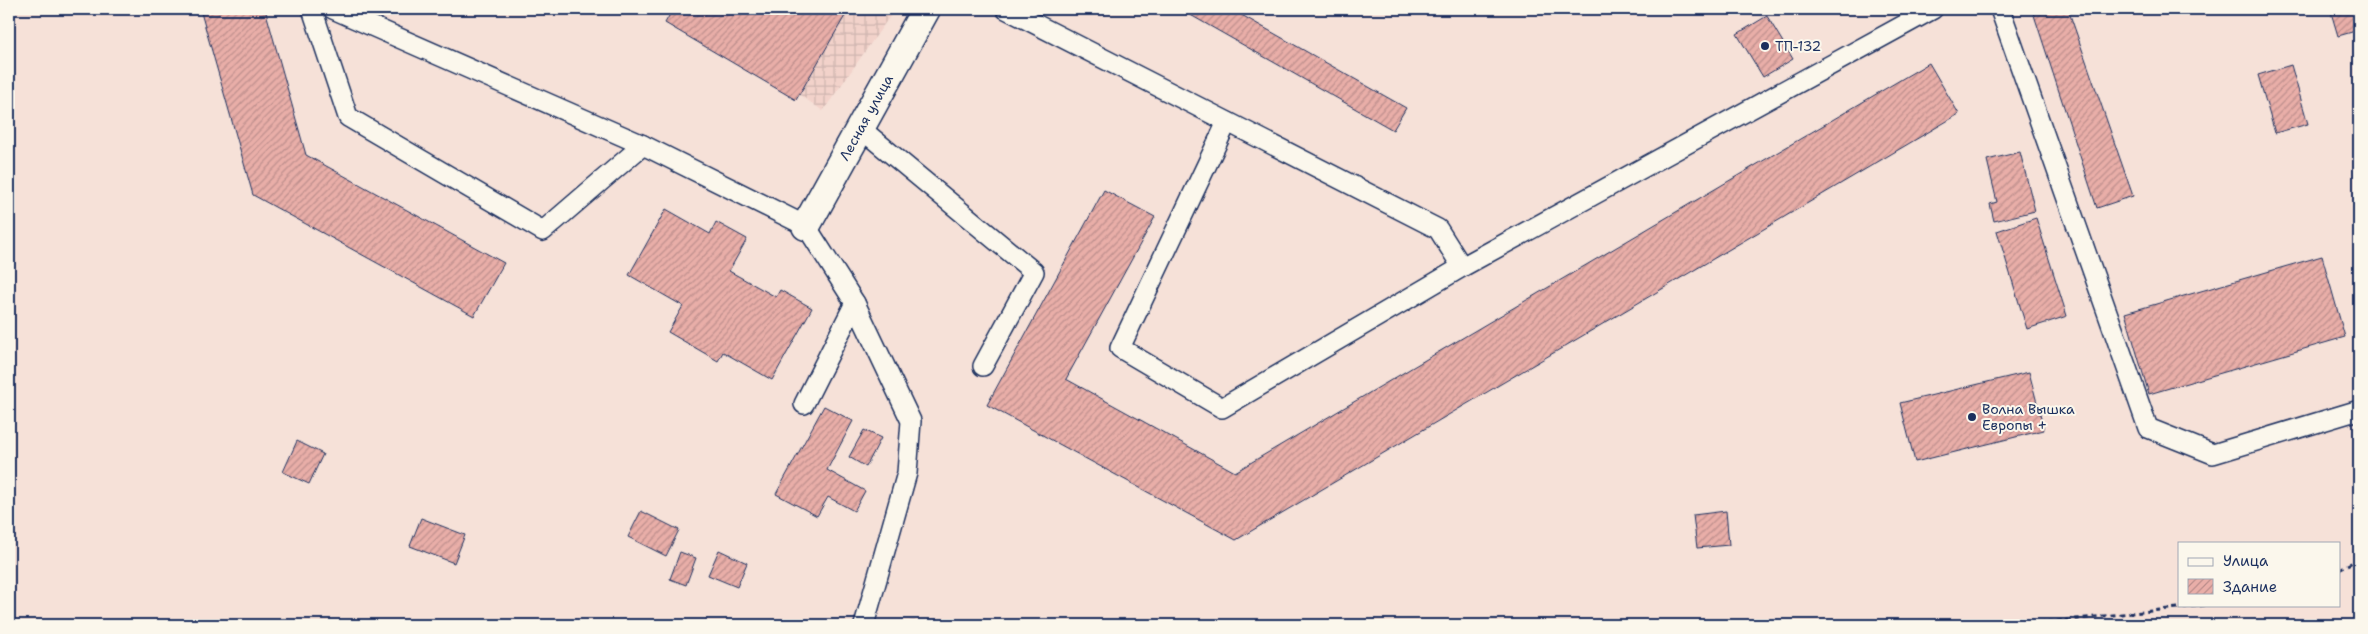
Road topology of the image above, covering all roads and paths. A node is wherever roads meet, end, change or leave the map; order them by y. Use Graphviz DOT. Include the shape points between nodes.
graph roads {
  1 [pos="312,9"];
  2 [pos="333,9"];
  3 [pos="926,9"];
  4 [pos="1006,9"];
  5 [pos="1933,9"];
  6 [pos="2000,9"];
  7 [pos="1227,122"];
  8 [pos="860,128"];
  9 [pos="643,145"];
  10 [pos="806,226"];
  11 [pos="1462,267"];
  12 [pos="855,304"];
  13 [pos="983,366"];
  14 [pos="804,404"];
  15 [pos="2359,410"];
  16 [pos="2359,559"];
  17 [pos="2340,568"];
  18 [pos="2197,606"];
  19 [pos="864,625"];
  20 [pos="1001,625"];
  21 [pos="2021,625"];
  1 -- 9 [label="lane" via="348,117 544,231"];
  2 -- 9 [label="lane"];
  3 -- 8 [label="street, Лесная улица"];
  4 -- 7 [label="lane"];
  5 -- 11 [label="lane"];
  6 -- 15 [label="lane" via="2148,428 2213,454"];
  7 -- 11 [label="lane" via="1438,229"];
  7 -- 11 [label="lane" via="1120,348 1222,408"];
  8 -- 10 [label="street, Лесная улица"];
  8 -- 13 [label="lane" via="1034,272"];
  9 -- 10 [label="lane"];
  10 -- 12 [label="lane"];
  12 -- 14 [label="lane"];
  12 -- 19 [label="lane" via="911,421 907,473"];
  16 -- 17 [label="path"];
  18 -- 21 [label="path"];
  19 -- 20 [label="path" via="966,621"];
}
